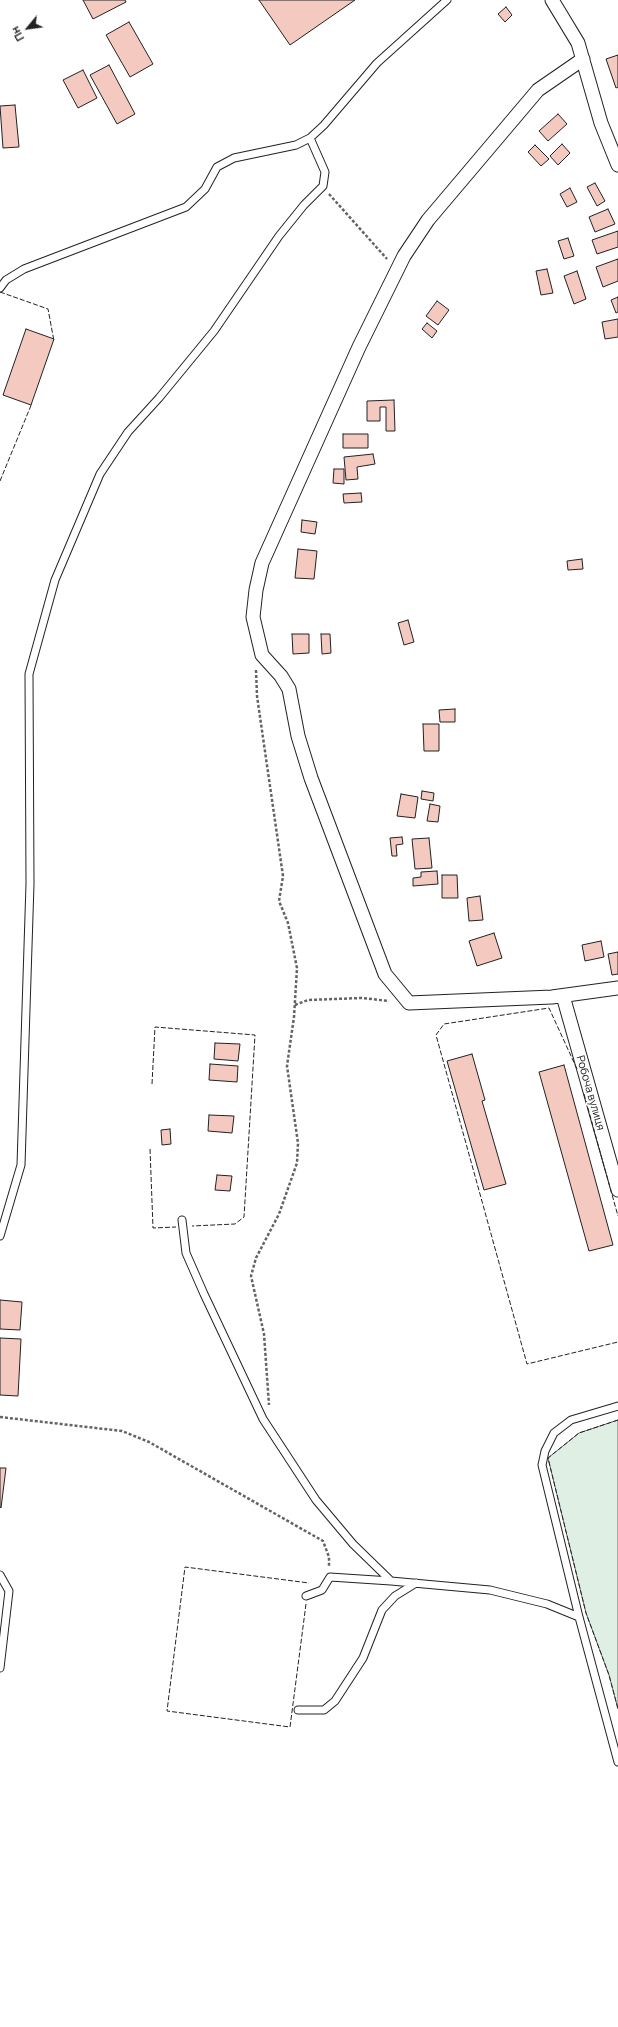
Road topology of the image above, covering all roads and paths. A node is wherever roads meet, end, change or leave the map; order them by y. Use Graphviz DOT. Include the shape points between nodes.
graph roads {
  1 [pos="447,0"];
  2 [pos="552,0"];
  3 [pos="583,59"];
  4 [pos="310,138"];
  5 [pos="618,165"];
  6 [pos="323,186"];
  7 [pos="397,270"];
  8 [pos="0,288"];
  9 [pos="256,665"];
  10 [pos="618,988"];
  11 [pos="563,996"];
  12 [pos="409,1003"];
  13 [pos="295,1005"];
  14 [pos="618,1190"];
  15 [pos="182,1220"];
  16 [pos="0,1236"];
  17 [pos="618,1406"];
  18 [pos="270,1409"];
  19 [pos="0,1417"];
  20 [pos="0,1575"];
  21 [pos="330,1577"];
  22 [pos="391,1581"];
  23 [pos="416,1583"];
  24 [pos="306,1596"];
  25 [pos="579,1617"];
  26 [pos="0,1668"];
  27 [pos="298,1710"];
  28 [pos="618,1762"];
  1 -- 4 [label="lane" via="377,63 324,126"];
  2 -- 3 [label="street" via="578,43"];
  3 -- 5 [label="street" via="602,123"];
  3 -- 7 [label="street" via="538,90 428,220"];
  4 -- 6 [label="lane" via="324,172"];
  4 -- 8 [label="lane" via="296,145 234,158 217,168 205,189 186,207 24,269 6,280"];
  6 -- 7 [label="path"];
  6 -- 16 [label="lane" via="304,204 279,236 214,331 128,432 100,474 55,580 29,674 30,884 21,1165"];
  7 -- 12 [label="street" via="359,347 262,563 253,617 262,656 289,689 298,736 311,778 386,974"];
  9 -- 13 [label="path" via="257,696 283,876 279,901 288,923 297,968"];
  10 -- 11 [label="street"];
  11 -- 12 [label="street"];
  11 -- 14 [label="street, Робоча вулиця"];
  12 -- 13 [label="path" via="362,998 308,1000"];
  13 -- 18 [label="path" via="287,1066 298,1143 297,1163 279,1214 256,1258 251,1276 264,1334"];
  15 -- 22 [label="lane" via="186,1253 264,1419 316,1500 353,1544"];
  17 -- 25 [label="lane" via="571,1420 554,1433 542,1465"];
  19 -- 21 [label="path" via="122,1431 149,1442 323,1541 329,1557"];
  20 -- 26 [label="lane" via="9,1591"];
  21 -- 22 [label="lane"];
  21 -- 24 [label="lane" via="322,1590"];
  22 -- 23 [label="lane"];
  23 -- 25 [label="lane" via="490,1590 547,1604"];
  23 -- 27 [label="lane" via="395,1596 382,1610 363,1658 335,1701 324,1710"];
  25 -- 28 [label="lane"];
}
